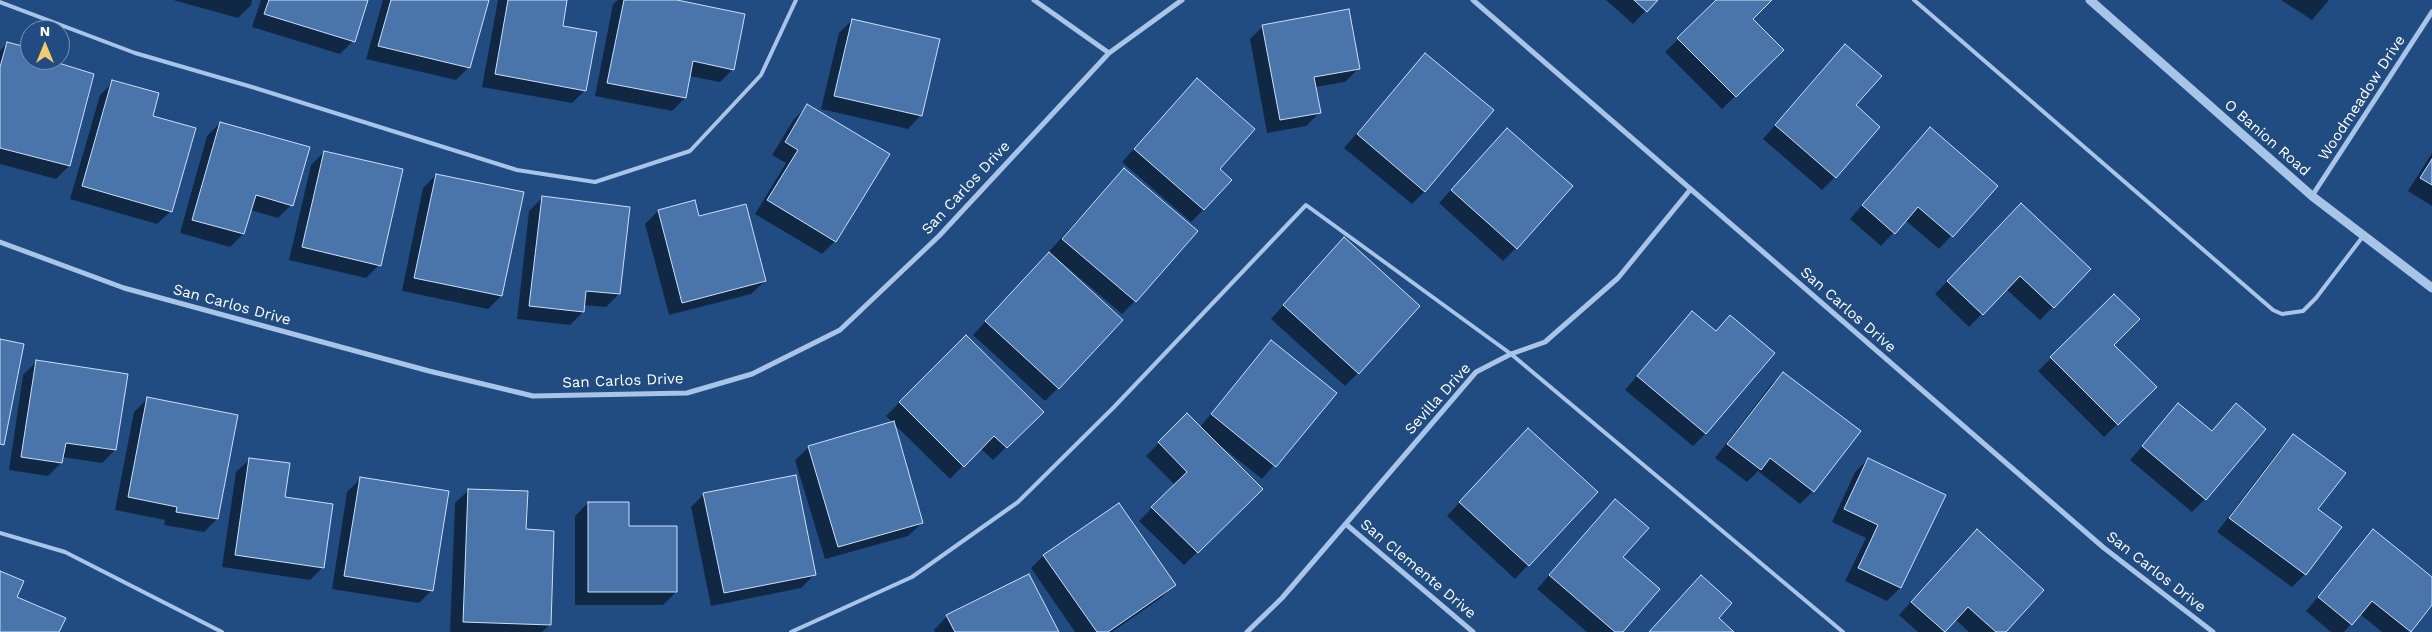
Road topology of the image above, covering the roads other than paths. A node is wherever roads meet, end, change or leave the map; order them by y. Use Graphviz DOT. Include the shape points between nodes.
graph roads {
  1 [pos="796,0"];
  2 [pos="1034,0"];
  3 [pos="1182,0"];
  4 [pos="1473,0"];
  5 [pos="1914,0"];
  6 [pos="2090,0"];
  7 [pos="0,2"];
  8 [pos="2432,12"];
  9 [pos="1109,53"];
  10 [pos="1690,190"];
  11 [pos="2312,196"];
  12 [pos="2364,235"];
  13 [pos="0,242"];
  14 [pos="2432,288"];
  15 [pos="1511,354"];
  16 [pos="1346,525"];
  17 [pos="0,533"];
  18 [pos="222,632"];
  19 [pos="791,632"];
  20 [pos="1247,632"];
  21 [pos="1473,632"];
  22 [pos="1843,632"];
  23 [pos="2213,632"];
  1 -- 7 [label="lane" via="761,75 690,151 595,182 517,170 135,53"];
  2 -- 9 [label="street"];
  3 -- 9 [label="street, San Carlos Drive"];
  4 -- 10 [label="street, San Carlos Drive"];
  5 -- 12 [label="lane" via="2273,310 2282,314 2303,311"];
  6 -- 11 [label="street, O Banion Road"];
  8 -- 11 [label="street, Woodmeadow Drive"];
  9 -- 13 [label="street, San Carlos Drive" via="939,236 840,330 752,374 687,393 533,396 124,288"];
  10 -- 15 [label="street, Sevilla Drive" via="1618,278 1545,342"];
  10 -- 23 [label="street, San Carlos Drive" via="2104,548"];
  11 -- 12 [label="street, O Banion Road"];
  12 -- 14 [label="street, O Banion Road"];
  15 -- 16 [label="street, Sevilla Drive" via="1476,372"];
  15 -- 19 [label="lane" via="1306,205 1114,407 1018,502 912,577"];
  15 -- 22 [label="lane"];
  16 -- 20 [label="street, Sevilla Drive" via="1282,598"];
  16 -- 21 [label="street, San Clemente Drive"];
  17 -- 18 [label="lane" via="65,552"];
}
